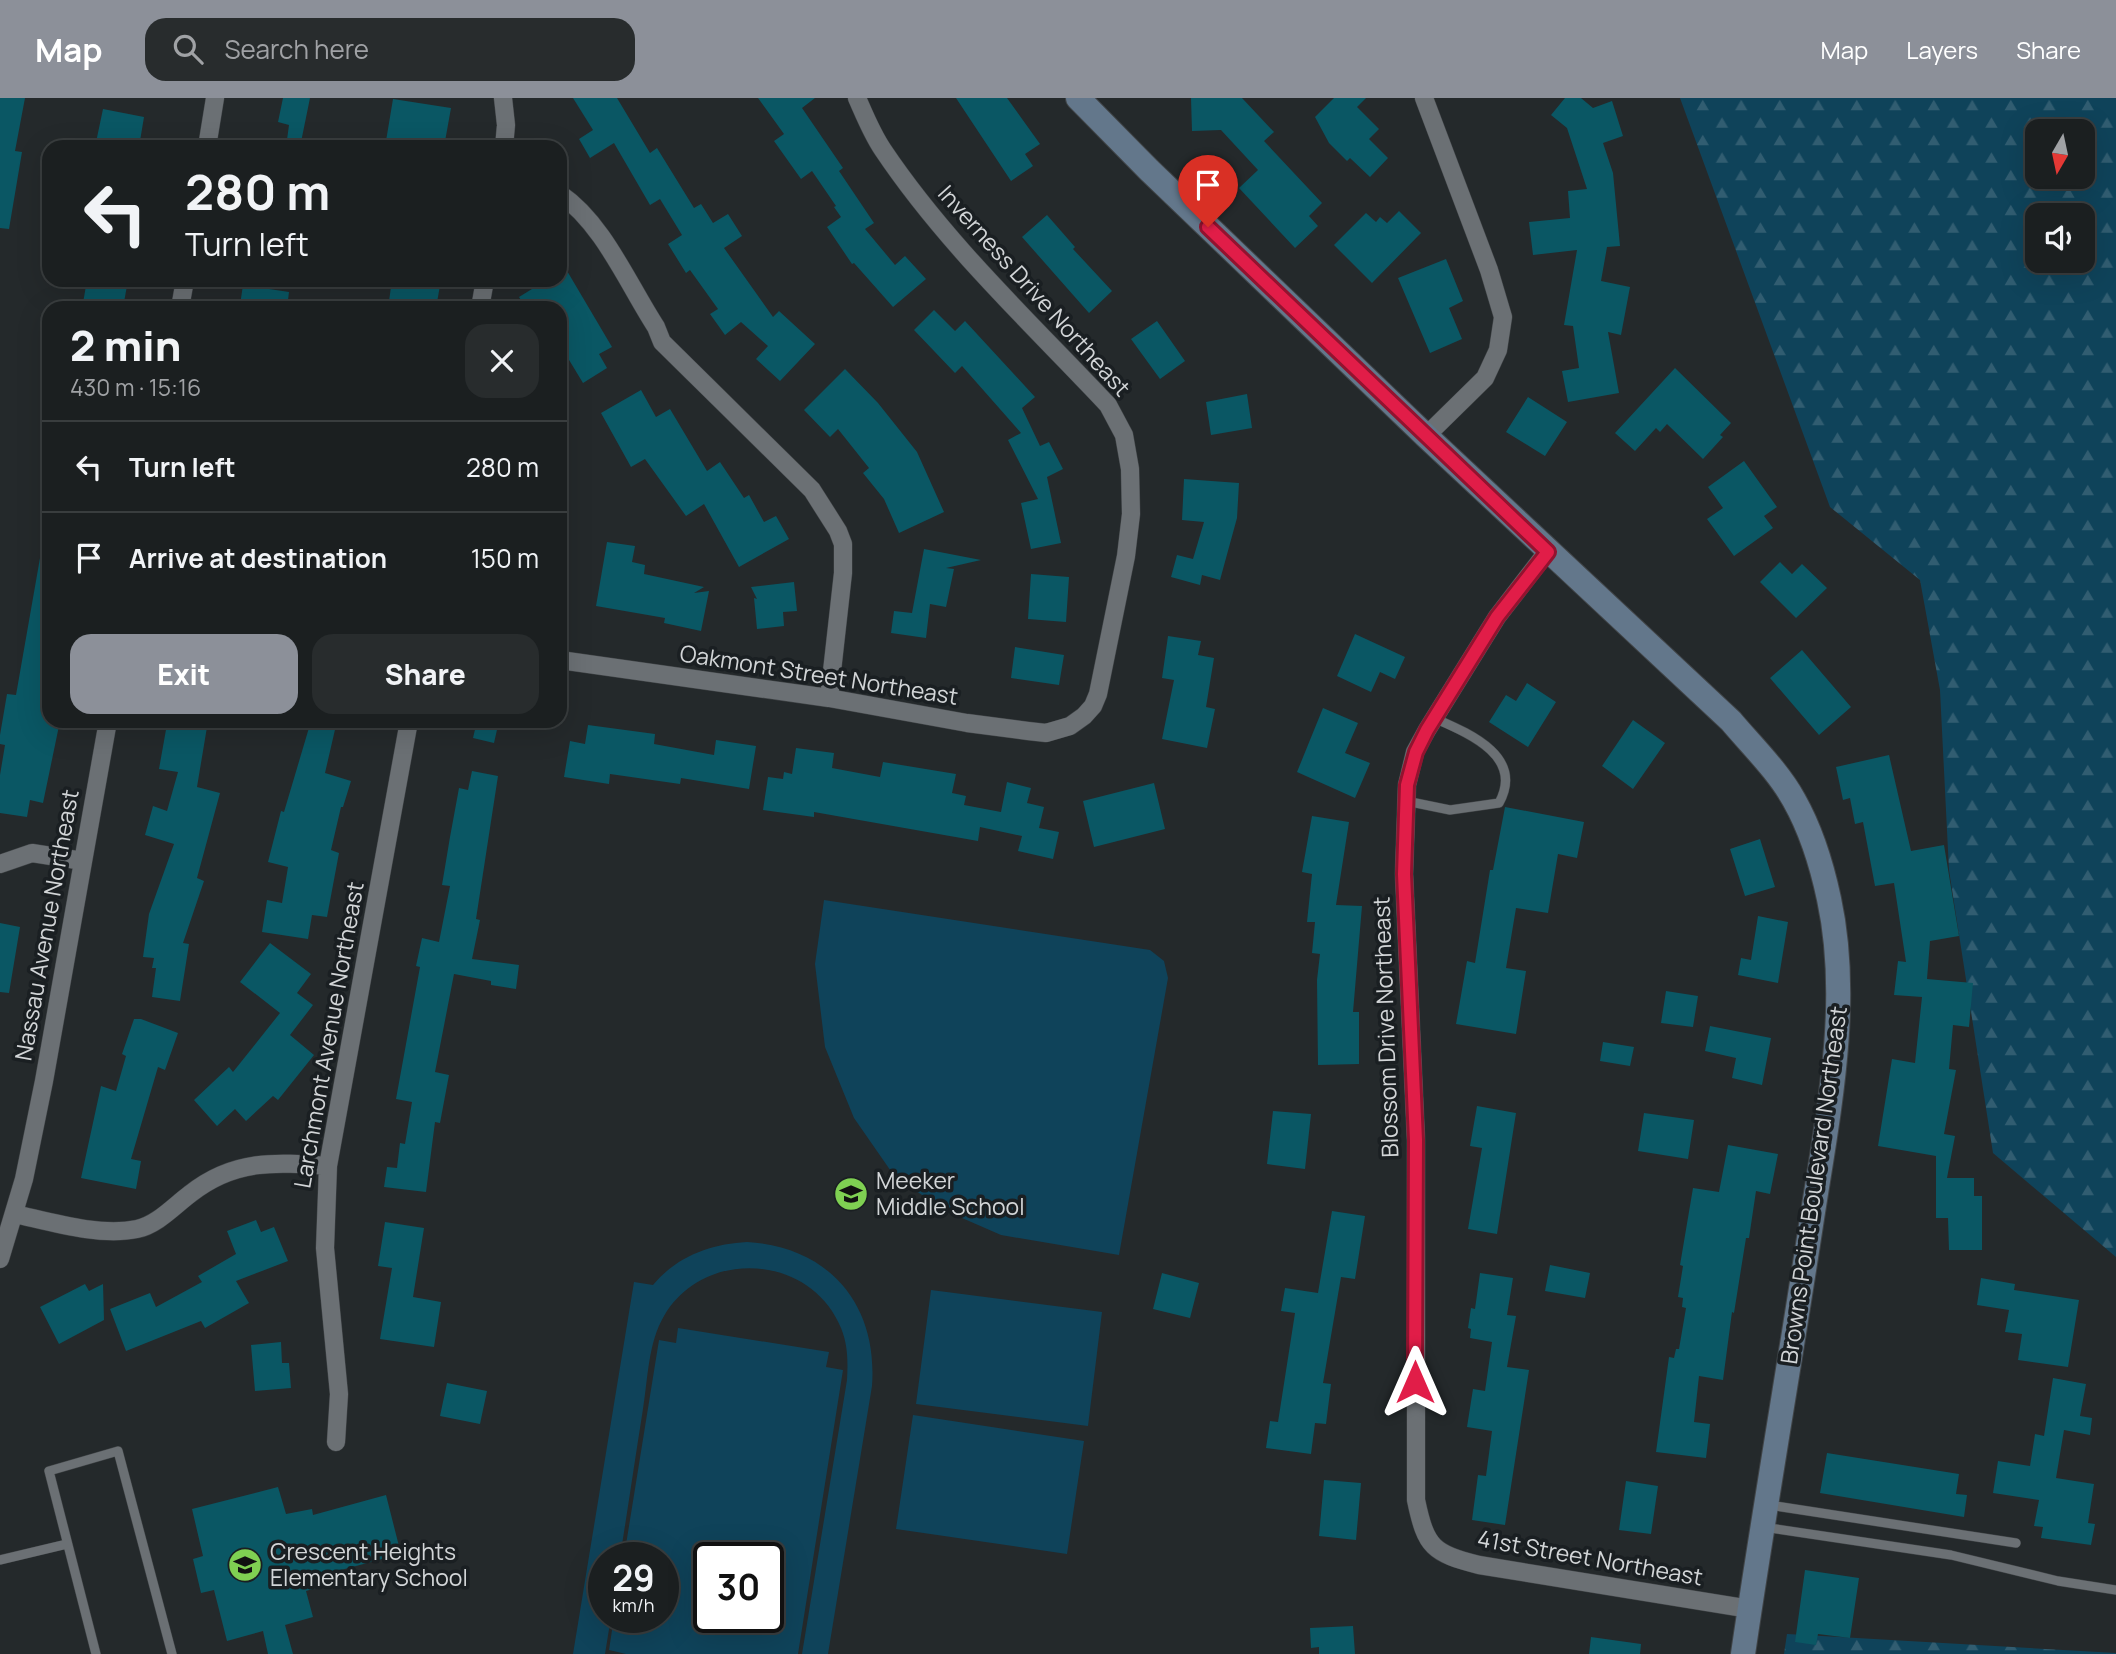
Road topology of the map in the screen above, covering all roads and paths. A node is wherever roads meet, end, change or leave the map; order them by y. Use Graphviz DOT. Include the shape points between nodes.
graph roads {
  1 [pos="215,98"];
  2 [pos="503,98"];
  3 [pos="857,98"];
  4 [pos="1078,98"];
  5 [pos="1424,98"];
  6 [pos="208,140"];
  7 [pos="505,140"];
  8 [pos="567,200"];
  9 [pos="1426,436"];
  10 [pos="1548,552"];
  11 [pos="567,661"];
  12 [pos="829,698"];
  13 [pos="1434,718"];
  14 [pos="1070,726"];
  15 [pos="107,728"];
  16 [pos="408,728"];
  17 [pos="1406,801"];
  18 [pos="83,861"];
  19 [pos="0,864"];
  20 [pos="328,1166"];
  21 [pos="15,1214"];
  22 [pos="0,1259"];
  23 [pos="336,1442"];
  24 [pos="1765,1516"];
  25 [pos="1428,1539"];
  26 [pos="2016,1543"];
  27 [pos="67,1544"];
  28 [pos="0,1560"];
  29 [pos="2116,1590"];
  30 [pos="1750,1609"];
  31 [pos="96,1654"];
  32 [pos="173,1654"];
  33 [pos="1743,1654"];
  1 -- 6 [label="street"];
  2 -- 7 [label="street"];
  3 -- 14 [label="street, Inverness Drive Northeast" via="883,150 925,207 1108,405 1124,435 1132,485 1123,569 1098,694 1093,706"];
  4 -- 9 [label="street, Browns Point Boulevard Northeast"];
  5 -- 9 [label="street" via="1503,317 1498,350 1485,378"];
  8 -- 12 [label="street" via="599,234 662,342 813,490 838,531 843,573"];
  9 -- 10 [label="street, Browns Point Boulevard Northeast"];
  10 -- 13 [label="street, Blossom Drive Northeast" via="1497,617"];
  10 -- 24 [label="street, Browns Point Boulevard Northeast" via="1731,721 1762,757 1793,799 1811,838 1829,898 1839,955 1831,1086"];
  11 -- 12 [label="street, Oakmont Street Northeast"];
  12 -- 14 [label="street, Oakmont Street Northeast" via="1028,732 1046,733"];
  13 -- 17 [label="street, Blossom Drive Northeast" via="1410,769"];
  13 -- 17 [label="lane" via="1494,751 1505,774 1504,793 1499,803 1450,810"];
  15 -- 18 [label="street, Nassau Avenue Northeast"];
  16 -- 20 [label="street, Larchmont Avenue Northeast"];
  17 -- 25 [label="street, Blossom Drive Northeast" via="1404,874 1416,1140 1416,1500"];
  18 -- 19 [label="street" via="32,853"];
  18 -- 21 [label="street, Nassau Avenue Northeast"];
  20 -- 21 [label="street" via="281,1162 225,1171 137,1229 93,1229"];
  20 -- 23 [label="street, Larchmont Avenue Northeast" via="325,1248 339,1394"];
  21 -- 22 [label="street, Nassau Avenue Northeast"];
  24 -- 26 [label="lane"];
  24 -- 29 [label="lane"];
  24 -- 30 [label="street, Browns Point Boulevard Northeast"];
  25 -- 30 [label="street, 41st Street Northeast" via="1438,1552 1479,1566"];
  27 -- 28 [label="lane"];
  27 -- 31 [label="lane"];
  27 -- 32 [label="lane" via="49,1471 118,1451"];
  30 -- 33 [label="street, Browns Point Boulevard Northeast"];
}
